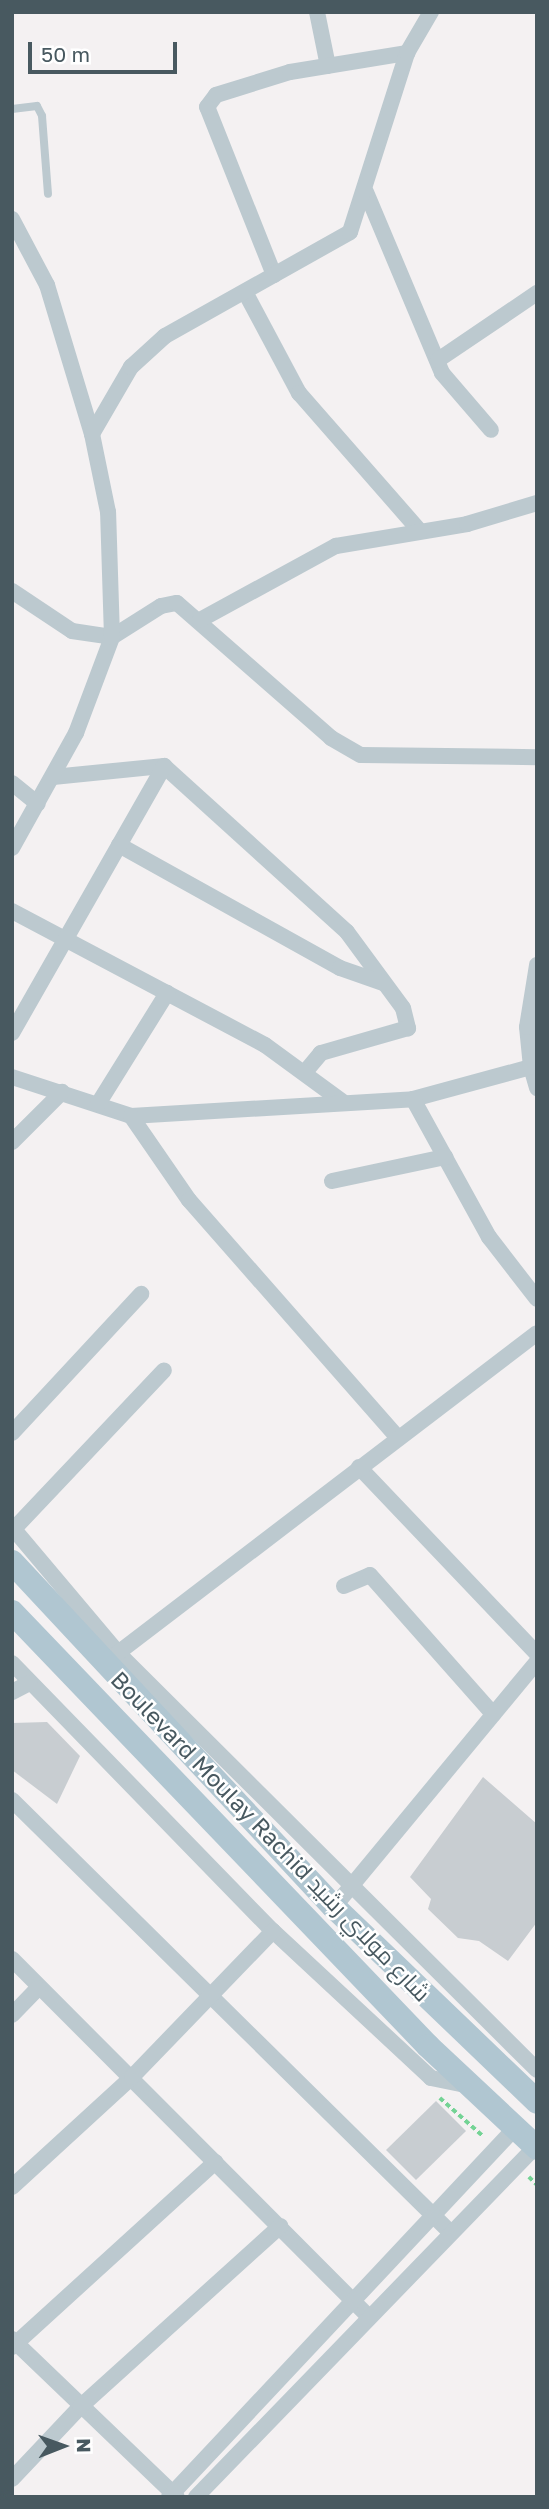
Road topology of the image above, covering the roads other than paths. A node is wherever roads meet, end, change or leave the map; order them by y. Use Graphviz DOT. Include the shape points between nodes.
graph roads {
  1 [pos="317,12"];
  2 [pos="427,14"];
  3 [pos="407,53"];
  4 [pos="328,66"];
  5 [pos="12,109"];
  6 [pos="366,192"];
  7 [pos="48,194"];
  8 [pos="12,219"];
  9 [pos="274,275"];
  10 [pos="245,292"];
  11 [pos="537,293"];
  12 [pos="438,360"];
  13 [pos="491,430"];
  14 [pos="92,434"];
  15 [pos="537,503"];
  16 [pos="419,530"];
  17 [pos="12,591"];
  18 [pos="200,620"];
  19 [pos="112,637"];
  20 [pos="537,757"];
  21 [pos="164,766"];
  22 [pos="53,777"];
  23 [pos="12,783"];
  24 [pos="38,804"];
  25 [pos="119,845"];
  26 [pos="12,848"];
  27 [pos="12,911"];
  28 [pos="66,937"];
  29 [pos="537,965"];
  30 [pos="383,983"];
  31 [pos="167,993"];
  32 [pos="12,1033"];
  33 [pos="534,1067"];
  34 [pos="306,1071"];
  35 [pos="12,1077"];
  36 [pos="537,1088"];
  37 [pos="62,1092"];
  38 [pos="413,1099"];
  39 [pos="343,1102"];
  40 [pos="98,1104"];
  41 [pos="131,1116"];
  42 [pos="12,1142"];
  43 [pos="445,1157"];
  44 [pos="332,1181"];
  45 [pos="141,1294"];
  46 [pos="537,1299"];
  47 [pos="537,1333"];
  48 [pos="164,1370"];
  49 [pos="12,1433"];
  50 [pos="398,1438"];
  51 [pos="359,1467"];
  52 [pos="13,1529"];
  53 [pos="12,1562"];
  54 [pos="344,1586"];
  55 [pos="12,1612"];
  56 [pos="537,1654"];
  57 [pos="111,1658"];
  58 [pos="12,1662"];
  59 [pos="537,1662"];
  60 [pos="30,1683"];
  61 [pos="12,1692"];
  62 [pos="493,1714"];
  63 [pos="12,1800"];
  64 [pos="352,1885"];
  65 [pos="334,1907"];
  66 [pos="273,1931"];
  67 [pos="12,1959"];
  68 [pos="38,1987"];
  69 [pos="207,1999"];
  70 [pos="12,2015"];
  71 [pos="537,2070"];
  72 [pos="132,2077"];
  73 [pos="471,2086"];
  74 [pos="537,2102"];
  75 [pos="515,2128"];
  76 [pos="536,2147"];
  77 [pos="215,2162"];
  78 [pos="12,2188"];
  79 [pos="433,2216"];
  80 [pos="280,2226"];
  81 [pos="448,2230"];
  82 [pos="354,2301"];
  83 [pos="367,2315"];
  84 [pos="13,2343"];
  85 [pos="80,2407"];
  86 [pos="12,2479"];
  87 [pos="173,2495"];
  88 [pos="196,2497"];
  1 -- 4 [label="street"];
  2 -- 3 [label="street"];
  3 -- 4 [label="street"];
  3 -- 6 [label="street"];
  4 -- 9 [label="street" via="216,95 207,107"];
  5 -- 7 [label="lane" via="37,106 42,116"];
  6 -- 9 [label="street" via="339,244"];
  6 -- 12 [label="street"];
  8 -- 14 [label="street" via="47,285"];
  9 -- 10 [label="street"];
  10 -- 14 [label="street" via="165,336 131,367"];
  10 -- 16 [label="street" via="299,393"];
  11 -- 12 [label="street"];
  12 -- 13 [label="street"];
  14 -- 19 [label="street" via="108,512"];
  15 -- 16 [label="street"];
  16 -- 18 [label="street" via="336,546"];
  17 -- 19 [label="street" via="72,631"];
  18 -- 19 [label="street" via="177,603 161,606"];
  18 -- 20 [label="street" via="331,738 361,755"];
  19 -- 22 [label="street"];
  21 -- 22 [label="street"];
  21 -- 25 [label="street"];
  21 -- 30 [label="street" via="347,932"];
  22 -- 24 [label="street"];
  23 -- 24 [label="street"];
  24 -- 26 [label="street"];
  25 -- 28 [label="street"];
  25 -- 30 [label="street" via="340,968"];
  27 -- 28 [label="street"];
  28 -- 31 [label="street"];
  28 -- 32 [label="street"];
  29 -- 33 [label="street" via="527,1027"];
  30 -- 34 [label="street" via="409,1020 408,1028 321,1052"];
  31 -- 34 [label="street"];
  31 -- 40 [label="street"];
  33 -- 36 [label="street"];
  33 -- 38 [label="street"];
  34 -- 39 [label="street"];
  35 -- 37 [label="street"];
  37 -- 40 [label="street"];
  37 -- 42 [label="street"];
  38 -- 39 [label="street"];
  38 -- 43 [label="street"];
  39 -- 41 [label="street"];
  40 -- 41 [label="street"];
  41 -- 50 [label="street" via="189,1200"];
  43 -- 44 [label="street"];
  43 -- 46 [label="street" via="489,1237"];
  45 -- 49 [label="street"];
  47 -- 50 [label="street"];
  48 -- 52 [label="street"];
  50 -- 51 [label="street"];
  51 -- 56 [label="street"];
  51 -- 57 [label="street"];
  52 -- 57 [label="street"];
  53 -- 57 [label="main road, Boulevard Moulay Rachid شارع مولاي رشيد"];
  54 -- 62 [label="street" via="370,1575"];
  55 -- 73 [label="main road, Boulevard Moulay Rachid شارع مولاي رشيد" via="74,1683"];
  57 -- 64 [label="street"];
  57 -- 65 [label="main road, Boulevard Moulay Rachid شارع مولاي رشيد"];
  58 -- 60 [label="street"];
  59 -- 62 [label="street"];
  60 -- 61 [label="street"];
  60 -- 66 [label="street"];
  62 -- 64 [label="street"];
  63 -- 69 [label="street"];
  64 -- 65 [label="street"];
  64 -- 71 [label="street"];
  65 -- 74 [label="main road, Boulevard Moulay Rachid شارع مولاي رشيد"];
  66 -- 69 [label="street"];
  66 -- 73 [label="street" via="430,2078"];
  67 -- 68 [label="street"];
  68 -- 70 [label="street"];
  68 -- 72 [label="street"];
  69 -- 72 [label="street"];
  69 -- 79 [label="street"];
  72 -- 77 [label="street"];
  72 -- 78 [label="street"];
  73 -- 75 [label="main road, Boulevard Moulay Rachid شارع مولاي رشيد"];
  75 -- 76 [label="main road, Boulevard Moulay Rachid شارع مولاي رشيد"];
  75 -- 79 [label="street"];
  76 -- 81 [label="street"];
  77 -- 80 [label="street"];
  77 -- 84 [label="street"];
  79 -- 81 [label="street"];
  79 -- 82 [label="street"];
  80 -- 82 [label="street"];
  80 -- 85 [label="street"];
  81 -- 83 [label="street"];
  82 -- 83 [label="street"];
  82 -- 87 [label="street"];
  83 -- 88 [label="street"];
  84 -- 85 [label="street"];
  85 -- 86 [label="street"];
  85 -- 87 [label="street"];
}
